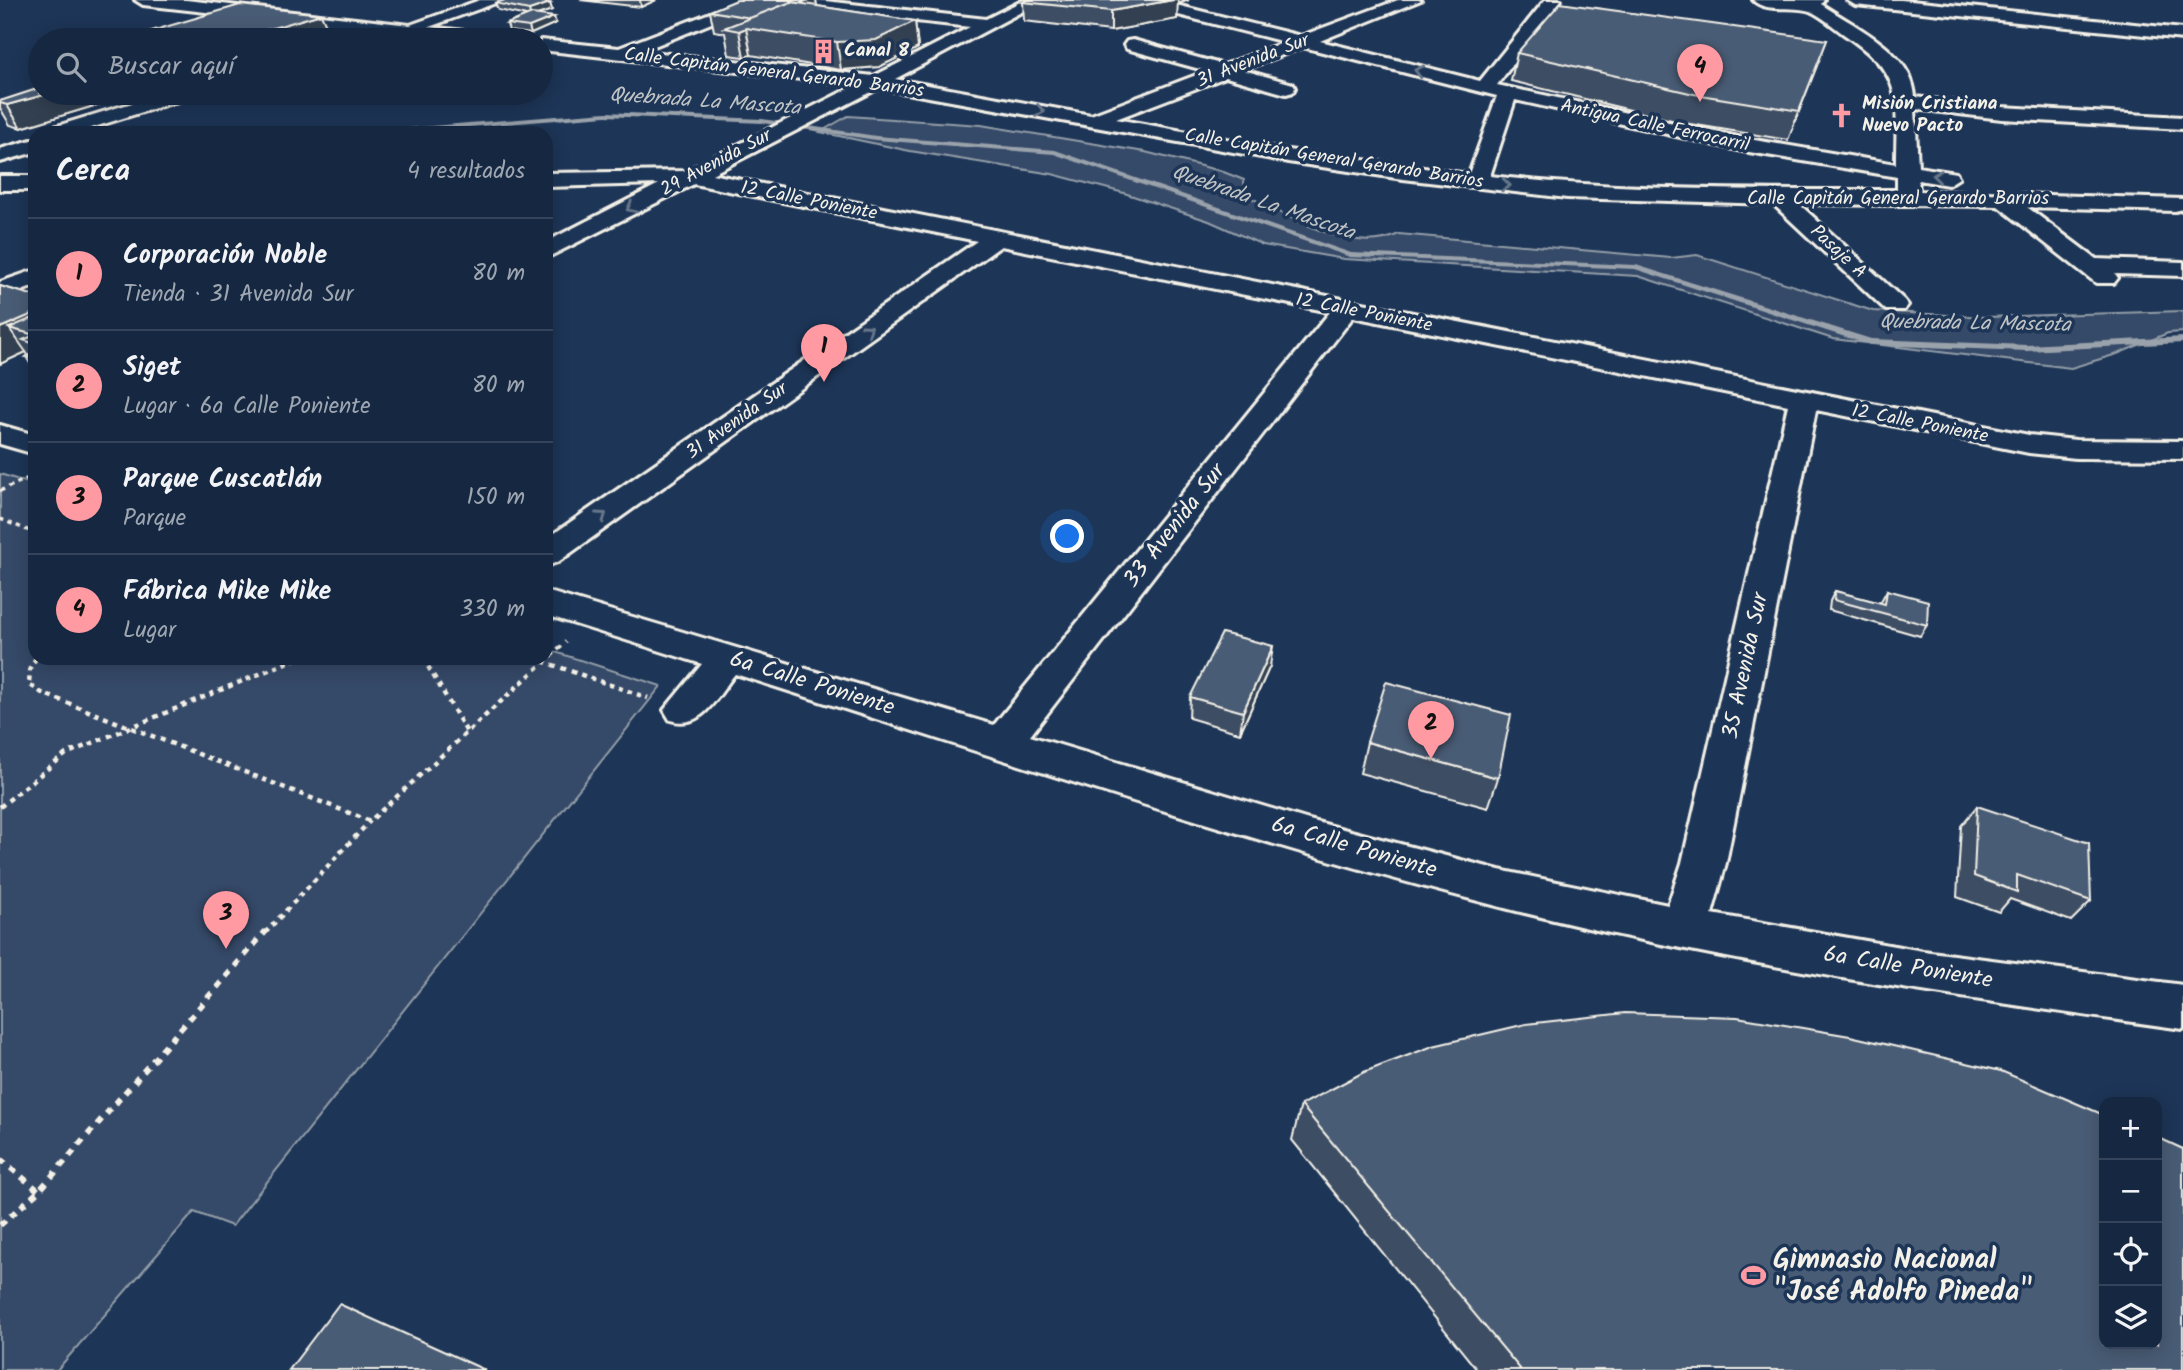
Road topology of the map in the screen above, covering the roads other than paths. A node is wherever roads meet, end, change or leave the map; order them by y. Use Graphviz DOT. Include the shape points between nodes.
graph roads {
  1 [pos="143,0"];
  2 [pos="480,0"];
  3 [pos="496,0"];
  4 [pos="758,0"];
  5 [pos="773,0"];
  6 [pos="1036,0"];
  7 [pos="1137,0"];
  8 [pos="1413,0"];
  9 [pos="1553,0"];
  10 [pos="1761,0"];
  11 [pos="1856,0"];
  12 [pos="171,1"];
  13 [pos="1815,3"];
  14 [pos="2000,8"];
  15 [pos="273,15"];
  16 [pos="988,24"];
  17 [pos="229,28"];
  18 [pos="389,28"];
  19 [pos="401,28"];
  20 [pos="401,28"];
  21 [pos="2183,34"];
  22 [pos="1302,42"];
  23 [pos="1133,45"];
  24 [pos="553,46"];
  25 [pos="618,54"];
  26 [pos="1226,71"];
  27 [pos="873,81"];
  28 [pos="1485,87"];
  29 [pos="1286,88"];
  30 [pos="1508,93"];
  31 [pos="1905,102"];
  32 [pos="145,105"];
  33 [pos="162,105"];
  34 [pos="1093,121"];
  35 [pos="2183,123"];
  36 [pos="77,126"];
  37 [pos="95,126"];
  38 [pos="28,141"];
  39 [pos="28,147"];
  40 [pos="0,150"];
  41 [pos="0,156"];
  42 [pos="1906,172"];
  43 [pos="692,177"];
  44 [pos="553,180"];
  45 [pos="1477,181"];
  46 [pos="0,183"];
  47 [pos="28,183"];
  48 [pos="1908,197"];
  49 [pos="1782,199"];
  50 [pos="2003,199"];
  51 [pos="2179,204"];
  52 [pos="997,238"];
  53 [pos="553,247"];
  54 [pos="2183,269"];
  55 [pos="28,280"];
  56 [pos="0,291"];
  57 [pos="1895,305"];
  58 [pos="1346,309"];
  59 [pos="1803,402"];
  60 [pos="0,434"];
  61 [pos="28,443"];
  62 [pos="2183,450"];
  63 [pos="553,550"];
  64 [pos="553,605"];
  65 [pos="728,659"];
  66 [pos="684,710"];
  67 [pos="1003,742"];
  68 [pos="1684,929"];
  69 [pos="2183,1007"];
  1 -- 12 [label="street"];
  2 -- 19 [label="street"];
  3 -- 20 [label="street"];
  4 -- 25 [label="street"];
  5 -- 16 [label="street"];
  6 -- 16 [label="street, 29 Avenida Sur"];
  7 -- 22 [label="street, Antigua Calle Ferrocarril"];
  8 -- 22 [label="street, 31 Avenida Sur"];
  9 -- 28 [label="street"];
  10 -- 13 [label="street"];
  11 -- 14 [label="street"];
  12 -- 15 [label="street"];
  13 -- 31 [label="street" via="1892,64 1903,83"];
  14 -- 21 [label="street"];
  15 -- 17 [label="street"];
  15 -- 18 [label="street"];
  16 -- 27 [label="street, 29 Avenida Sur"];
  22 -- 26 [label="street, 31 Avenida Sur"];
  28 -- 22 [label="street, Antigua Calle Ferrocarril, one-way"];
  23 -- 26 [label="street"];
  24 -- 25 [label="street, Calle Capitán General Gerardo Barrios"];
  25 -- 27 [label="street, Calle Capitán General Gerardo Barrios"];
  26 -- 29 [label="street"];
  26 -- 34 [label="street, 31 Avenida Sur"];
  27 -- 34 [label="street, Calle Capitán General Gerardo Barrios, one-way"];
  27 -- 43 [label="street, 29 Avenida Sur"];
  28 -- 30 [label="street, Antigua Calle Ferrocarril"];
  30 -- 42 [label="street, Antigua Calle Ferrocarril" via="1690,136"];
  30 -- 45 [label="street"];
  31 -- 35 [label="street" via="2043,116"];
  31 -- 42 [label="street"];
  32 -- 36 [label="street"];
  33 -- 37 [label="street"];
  34 -- 45 [label="street, Calle Capitán General Gerardo Barrios" via="1311,160"];
  38 -- 40 [label="street"];
  39 -- 41 [label="street"];
  42 -- 48 [label="street"];
  51 -- 42 [label="street, Antigua Calle Ferrocarril, one-way"];
  43 -- 44 [label="street, 12 Calle Poniente"];
  43 -- 52 [label="street, 12 Calle Poniente"];
  43 -- 53 [label="street, 29 Avenida Sur, one-way"];
  45 -- 49 [label="street, Calle Capitán General Gerardo Barrios, one-way" via="1632,195"];
  46 -- 47 [label="street"];
  48 -- 49 [label="street, Calle Capitán General Gerardo Barrios"];
  48 -- 50 [label="street, Calle Capitán General Gerardo Barrios"];
  49 -- 57 [label="street, Pasaje A"];
  50 -- 51 [label="street, Calle Capitán General Gerardo Barrios"];
  50 -- 54 [label="street" via="2097,272"];
  52 -- 58 [label="street, 12 Calle Poniente"];
  63 -- 52 [label="street, 31 Avenida Sur, one-way"];
  55 -- 56 [label="street"];
  58 -- 59 [label="street, 12 Calle Poniente"];
  58 -- 67 [label="street, 33 Avenida Sur"];
  59 -- 62 [label="street, 12 Calle Poniente" via="2029,444"];
  59 -- 68 [label="street, 35 Avenida Sur" via="1704,863"];
  60 -- 61 [label="street"];
  64 -- 65 [label="street, 6a Calle Poniente"];
  65 -- 66 [label="street"];
  65 -- 67 [label="street, 6a Calle Poniente"];
  67 -- 68 [label="street, 6a Calle Poniente" via="1379,857"];
  68 -- 69 [label="street, 6a Calle Poniente" via="1923,972"];
}
